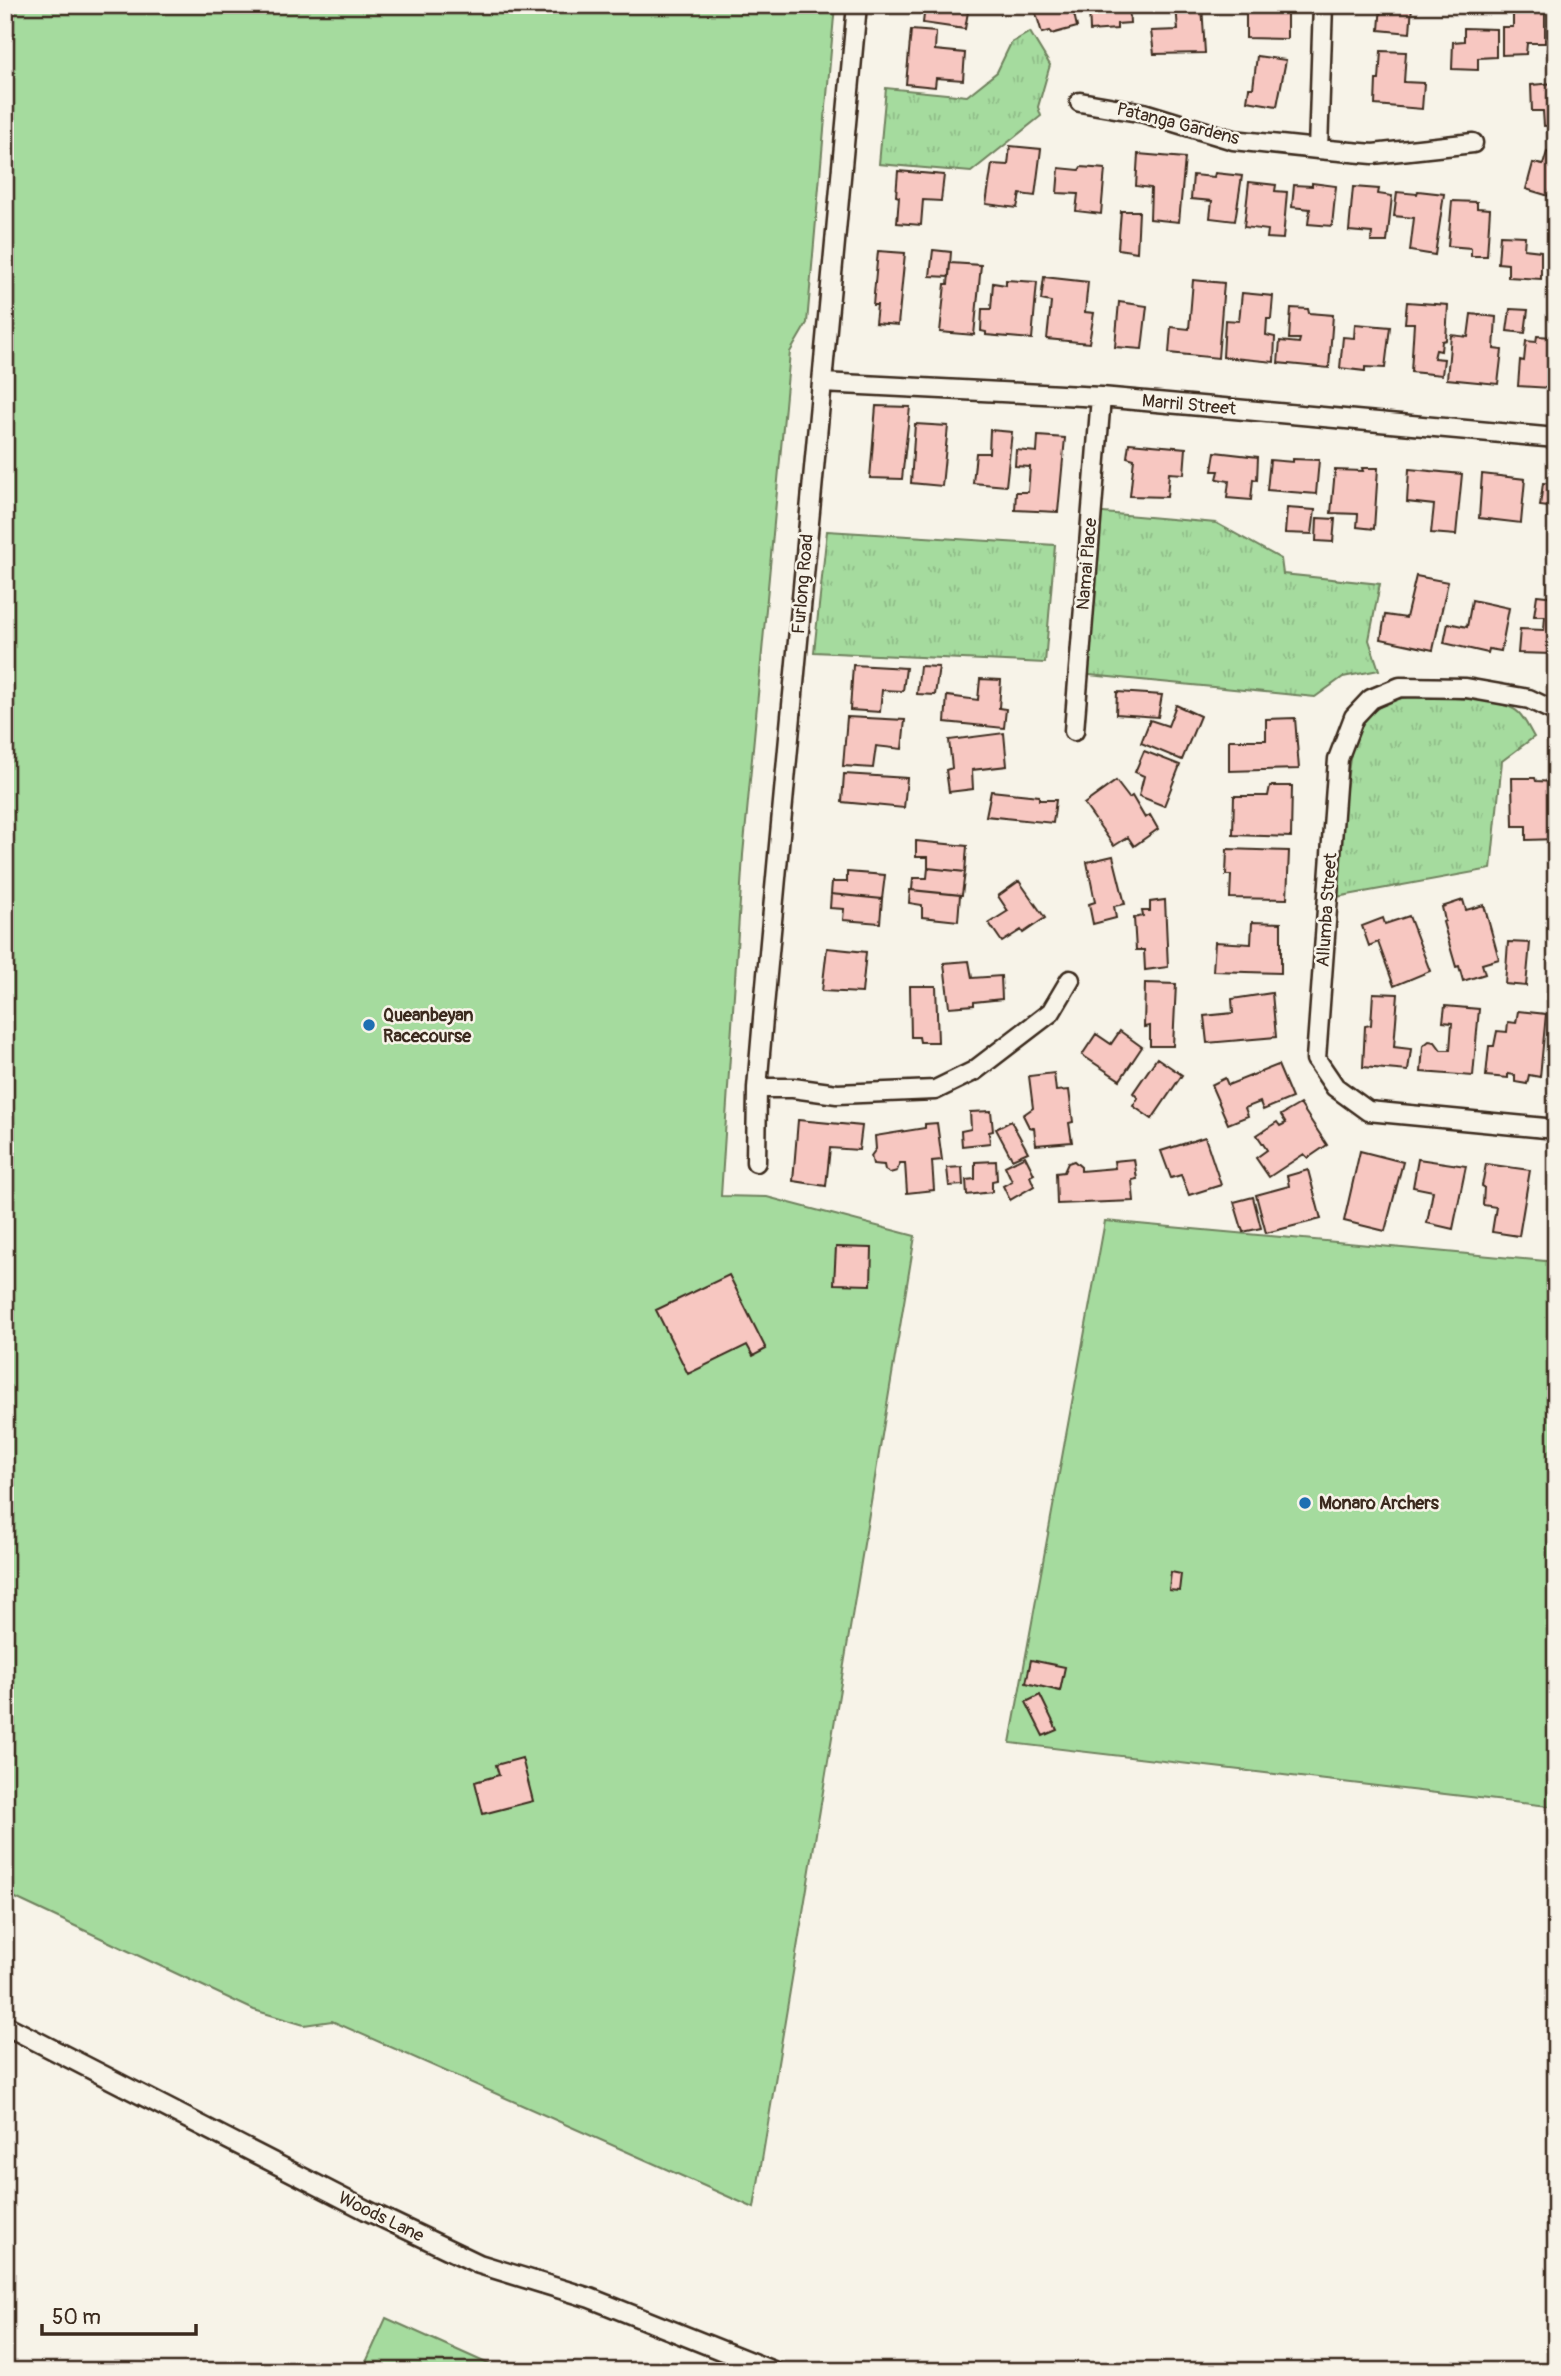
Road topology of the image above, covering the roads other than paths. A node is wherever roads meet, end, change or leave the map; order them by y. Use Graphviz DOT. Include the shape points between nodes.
graph roads {
  1 [pos="857,5"];
  2 [pos="1323,5"];
  3 [pos="1080,102"];
  4 [pos="1473,144"];
  5 [pos="1318,149"];
  6 [pos="822,383"];
  7 [pos="1101,397"];
  8 [pos="1556,438"];
  9 [pos="1556,712"];
  10 [pos="1073,732"];
  11 [pos="1070,980"];
  12 [pos="757,1088"];
  13 [pos="1556,1129"];
  14 [pos="756,1162"];
  15 [pos="5,2025"];
  16 [pos="773,2371"];
  1 -- 6 [label="street, Furlong Road"];
  2 -- 5 [label="street"];
  3 -- 5 [label="street, Patanga Gardens" via="1144,113 1233,140"];
  4 -- 5 [label="street, Patanga Gardens" via="1373,153"];
  6 -- 7 [label="street, Marril Street"];
  6 -- 12 [label="street, Furlong Road"];
  7 -- 8 [label="street, Marril Street"];
  7 -- 10 [label="street, Namai Place"];
  9 -- 13 [label="street, Allumba Street" via="1529,699 1466,688 1400,687 1371,699 1354,717 1338,759 1316,1059 1335,1087 1368,1111"];
  11 -- 12 [label="street" via="1051,1012 974,1071 935,1090 837,1094"];
  12 -- 14 [label="street, Furlong Road"];
  15 -- 16 [label="street, Woods Lane" via="480,2264 590,2298"];
}
